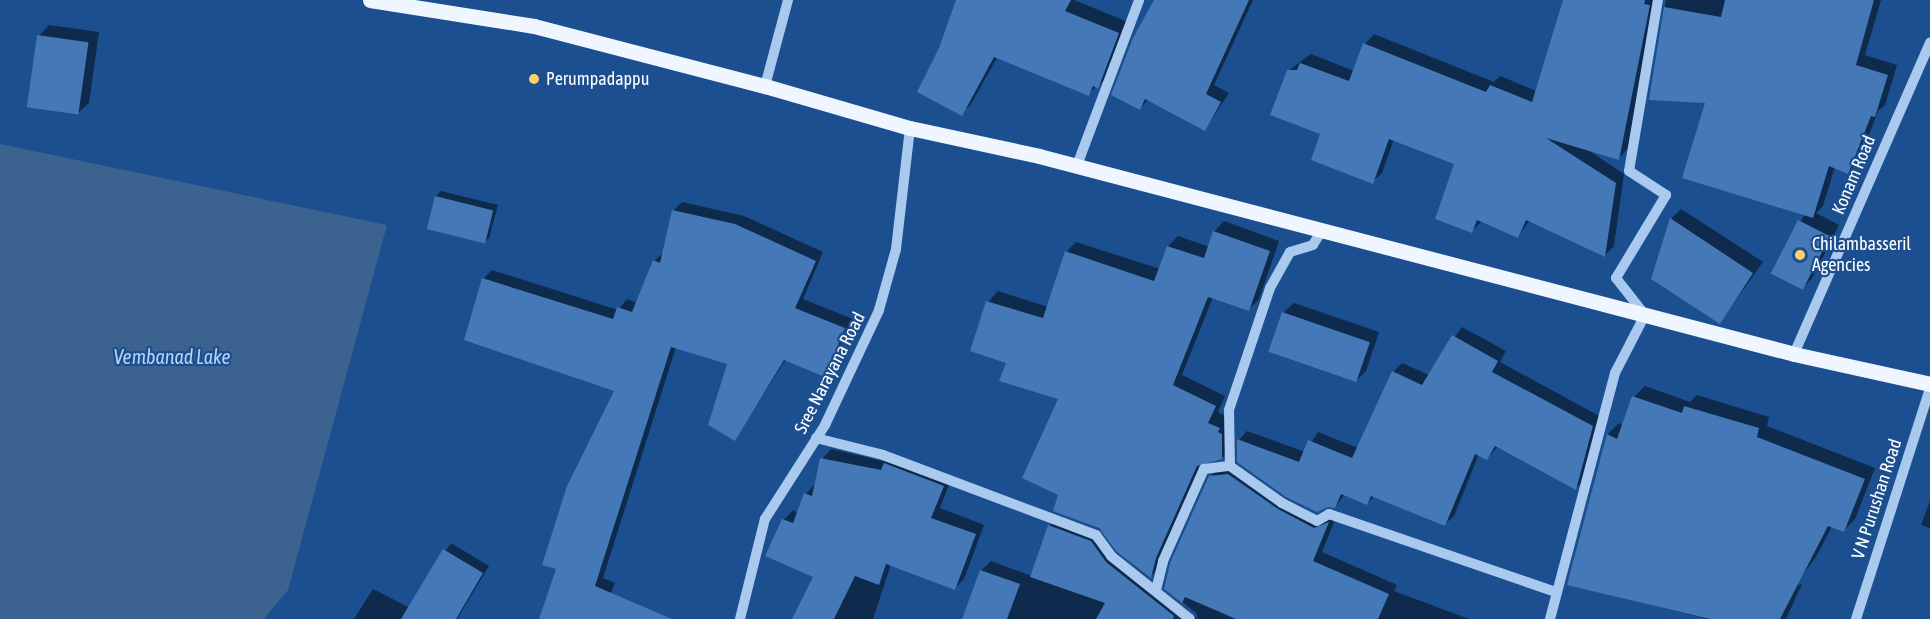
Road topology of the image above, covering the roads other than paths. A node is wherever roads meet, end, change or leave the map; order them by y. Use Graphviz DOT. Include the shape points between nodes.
graph roads {
  1 [pos="370,0"];
  2 [pos="788,0"];
  3 [pos="1139,0"];
  4 [pos="1658,0"];
  5 [pos="1930,42"];
  6 [pos="765,86"];
  7 [pos="910,128"];
  8 [pos="1076,168"];
  9 [pos="1321,232"];
  10 [pos="1645,315"];
  11 [pos="1794,354"];
  12 [pos="1930,386"];
  13 [pos="816,438"];
  14 [pos="1230,466"];
  15 [pos="1156,590"];
  16 [pos="1555,592"];
  17 [pos="740,619"];
  18 [pos="1190,619"];
  19 [pos="1550,619"];
  20 [pos="1856,619"];
  1 -- 6 [label="main road" via="534,26"];
  2 -- 6 [label="street"];
  3 -- 8 [label="street"];
  4 -- 10 [label="street" via="1629,171 1666,195 1616,278"];
  5 -- 11 [label="street, Konam Road"];
  6 -- 7 [label="main road"];
  7 -- 8 [label="main road" via="1040,156"];
  7 -- 13 [label="street, Sree Narayana Road" via="896,249 879,310"];
  8 -- 9 [label="main road"];
  9 -- 10 [label="main road"];
  9 -- 14 [label="street" via="1313,245 1290,252 1270,288 1229,410"];
  10 -- 11 [label="main road"];
  10 -- 16 [label="street" via="1616,373"];
  11 -- 12 [label="main road"];
  12 -- 20 [label="street, V N Purushan Road"];
  13 -- 15 [label="street" via="883,455 1096,535 1111,556"];
  13 -- 17 [label="street, Sree Narayana Road" via="765,519"];
  14 -- 15 [label="street" via="1204,469 1163,561"];
  14 -- 16 [label="street" via="1282,503 1317,521 1329,514"];
  15 -- 18 [label="street"];
  16 -- 19 [label="street"];
}
